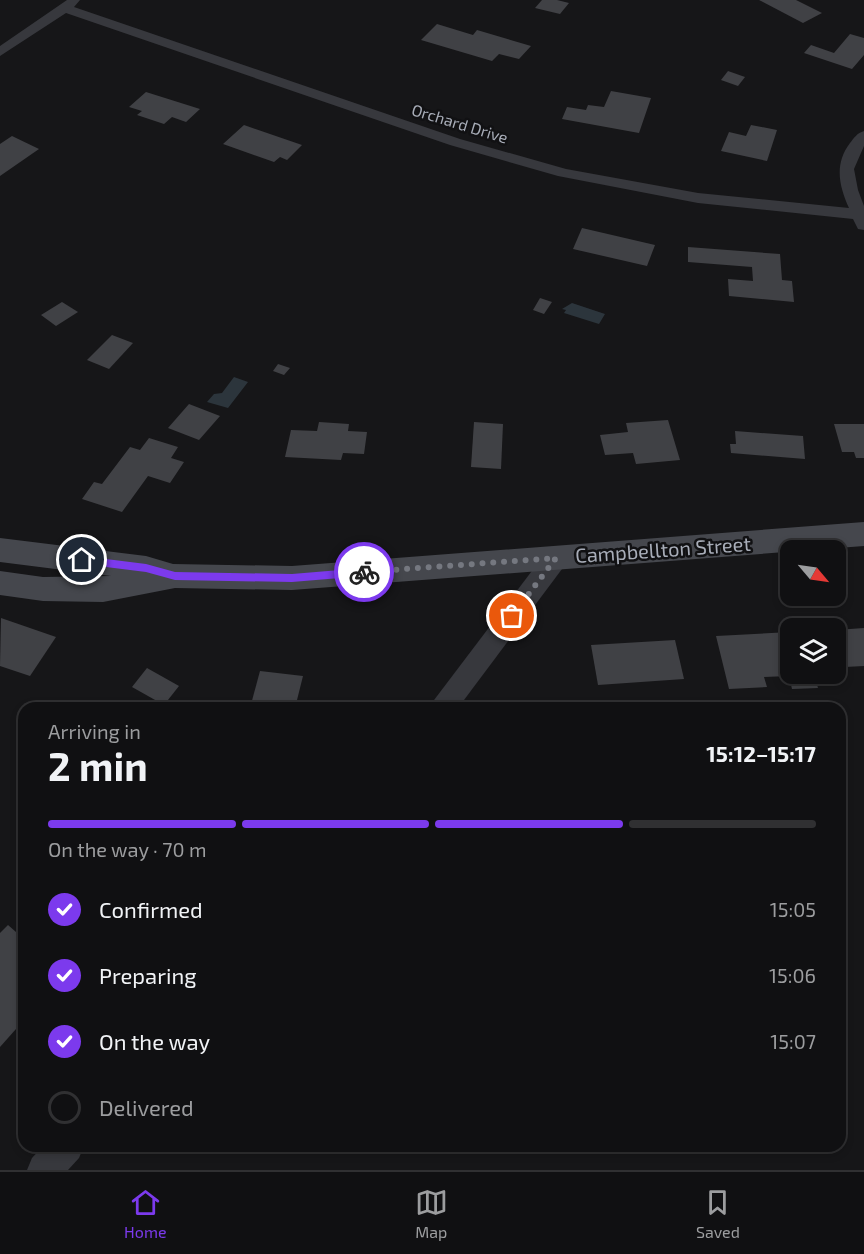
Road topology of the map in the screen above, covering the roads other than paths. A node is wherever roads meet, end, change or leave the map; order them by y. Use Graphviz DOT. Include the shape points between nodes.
graph roads {
  1 [pos="70,4"];
  2 [pos="0,52"];
  3 [pos="864,136"];
  4 [pos="862,220"];
  5 [pos="864,534"];
  6 [pos="0,550"];
  7 [pos="556,558"];
  8 [pos="175,576"];
  9 [pos="0,584"];
  10 [pos="447,702"];
  11 [pos="61,1152"];
  12 [pos="44,1170"];
  1 -- 2 [label="street"];
  1 -- 4 [label="street, Orchard Drive" via="455,141 564,173 698,198"];
  3 -- 4 [label="street" via="849,152 846,178"];
  5 -- 7 [label="main road, Campbellton Street"];
  6 -- 8 [label="main road, Campbellton Street" via="146,568"];
  7 -- 8 [label="main road, Campbellton Street" via="292,578"];
  7 -- 10 [label="street"];
  8 -- 9 [label="main road, Campbellton Street" via="103,590"];
  11 -- 12 [label="street"];
}
